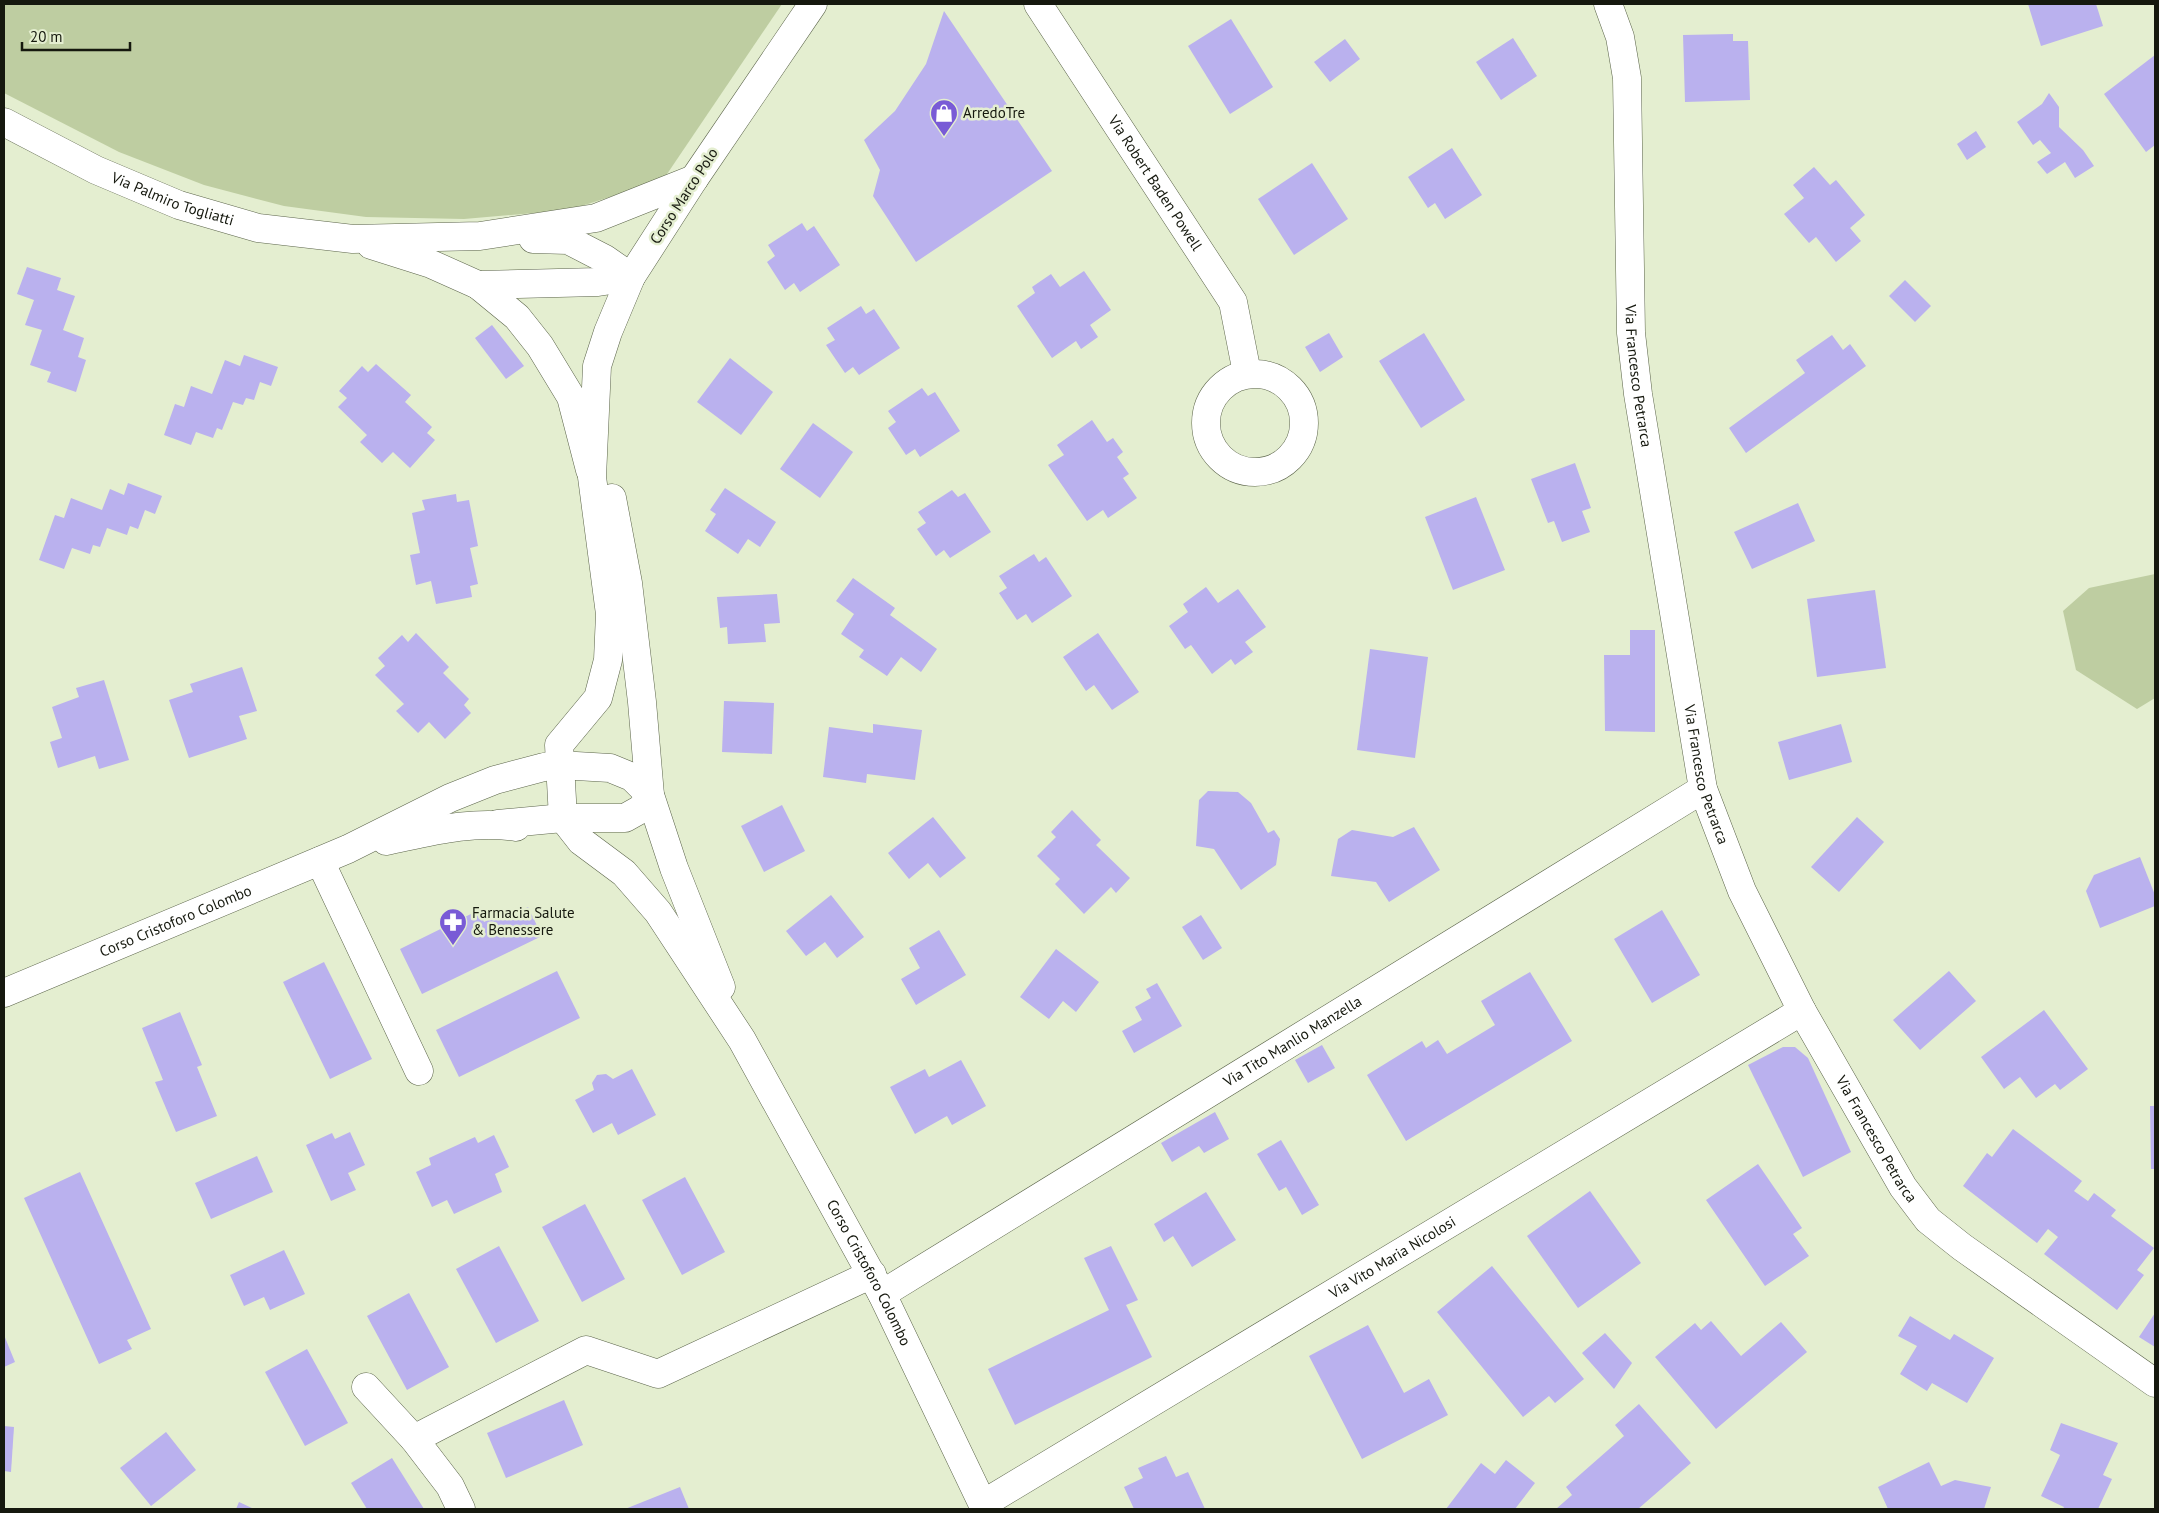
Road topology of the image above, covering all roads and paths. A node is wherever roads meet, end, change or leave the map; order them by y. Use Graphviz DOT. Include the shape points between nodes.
graph roads {
  1 [pos="813,4"];
  2 [pos="1038,4"];
  3 [pos="1608,4"];
  4 [pos="4,122"];
  5 [pos="694,179"];
  6 [pos="480,236"];
  7 [pos="353,239"];
  8 [pos="631,277"];
  9 [pos="478,285"];
  10 [pos="1247,373"];
  11 [pos="594,406"];
  12 [pos="592,478"];
  13 [pos="559,755"];
  14 [pos="1703,789"];
  15 [pos="650,795"];
  16 [pos="563,818"];
  17 [pos="498,824"];
  18 [pos="581,842"];
  19 [pos="348,849"];
  20 [pos="320,861"];
  21 [pos="4,993"];
  22 [pos="1802,1011"];
  23 [pos="742,1040"];
  24 [pos="419,1071"];
  25 [pos="877,1284"];
  26 [pos="2155,1383"];
  27 [pos="366,1387"];
  28 [pos="414,1439"];
  29 [pos="984,1506"];
  30 [pos="461,1509"];
  1 -- 5 [label="street, Corso Marco Polo"];
  2 -- 10 [label="street, Via Robert Baden Powell" via="1233,302"];
  3 -- 14 [label="street, Via Francesco Petrarca" via="1620,37 1627,78 1631,333 1638,394"];
  4 -- 7 [label="street, Via Palmiro Togliatti" via="96,170 178,205 258,228"];
  5 -- 6 [label="street" via="596,218"];
  5 -- 8 [label="street, Corso Marco Polo"];
  6 -- 7 [label="street"];
  6 -- 8 [label="street" via="568,240"];
  7 -- 9 [label="street" via="432,264"];
  8 -- 9 [label="street" via="598,282"];
  8 -- 11 [label="street, Corso Marco Polo" via="598,366"];
  9 -- 12 [label="street" via="517,317 540,346 571,397"];
  11 -- 12 [label="street"];
  11 -- 15 [label="street" via="628,583"];
  12 -- 13 [label="street" via="610,614 608,660 598,698"];
  13 -- 15 [label="street" via="632,776"];
  13 -- 16 [label="street"];
  13 -- 19 [label="street" via="450,798"];
  14 -- 22 [label="street, Via Francesco Petrarca" via="1742,891"];
  14 -- 25 [label="street, Via Tito Manlio Manzella"];
  15 -- 16 [label="street" via="641,809 624,818"];
  15 -- 23 [label="street" via="674,868"];
  16 -- 17 [label="street"];
  16 -- 18 [label="street"];
  17 -- 18 [label="street" via="544,831"];
  17 -- 19 [label="street" via="464,825"];
  18 -- 23 [label="street" via="624,873 658,912"];
  19 -- 20 [label="street, Corso Cristoforo Colombo"];
  20 -- 21 [label="street, Corso Cristoforo Colombo"];
  20 -- 24 [label="street"];
  22 -- 26 [label="street, Via Francesco Petrarca" via="1903,1187 1928,1220"];
  22 -- 29 [label="street, Via Vito Maria Nicolosi"];
  23 -- 25 [label="street, Corso Cristoforo Colombo"];
  25 -- 28 [label="street, Via Tito Manlio Manzella" via="658,1374 586,1350"];
  25 -- 29 [label="street, Corso Cristoforo Colombo"];
  27 -- 28 [label="street"];
  28 -- 30 [label="street" via="450,1486"];
}
